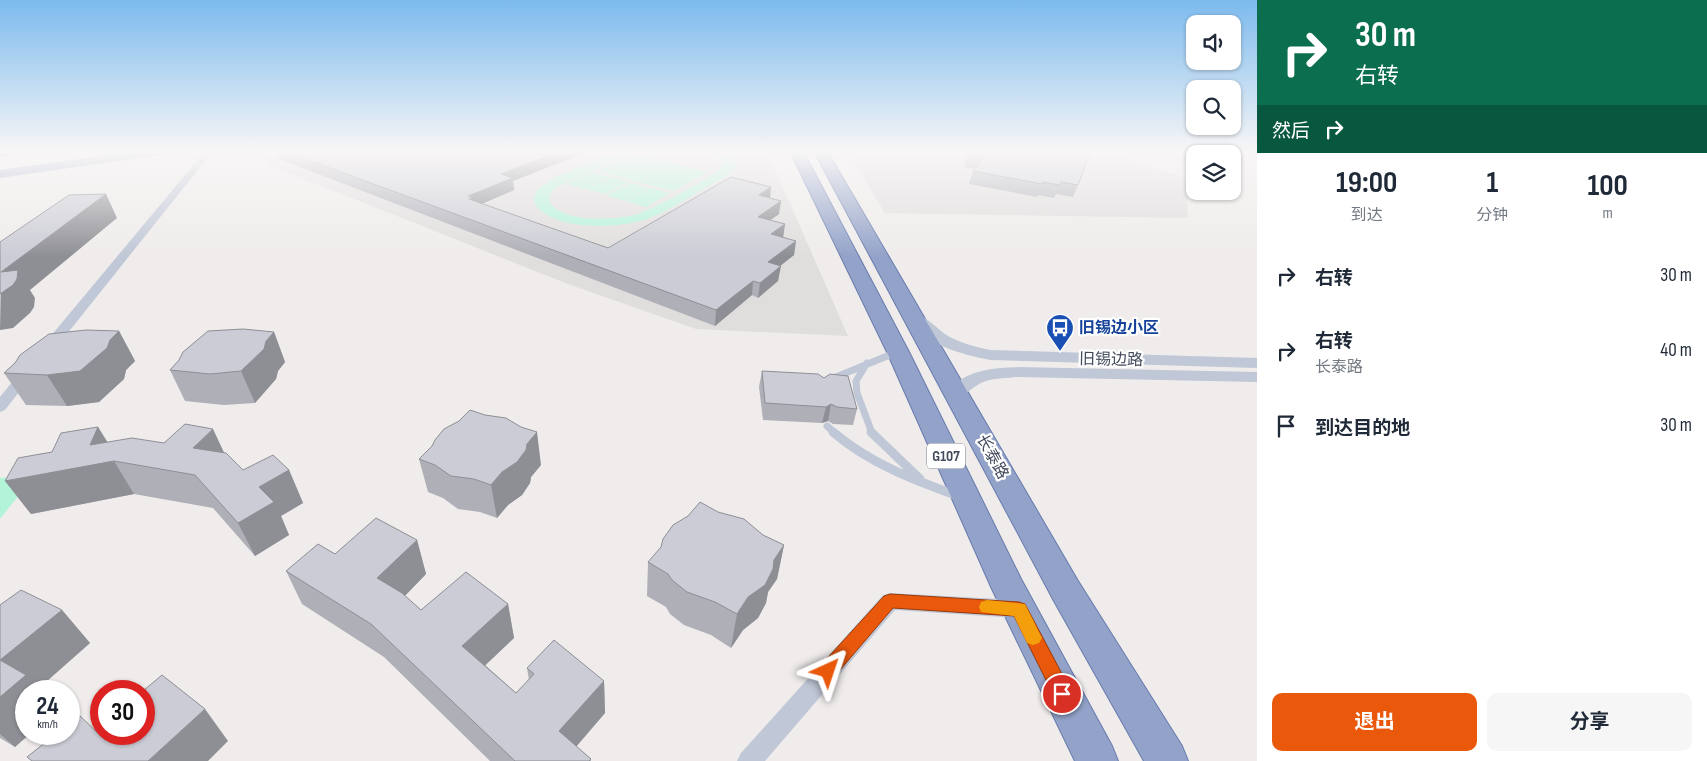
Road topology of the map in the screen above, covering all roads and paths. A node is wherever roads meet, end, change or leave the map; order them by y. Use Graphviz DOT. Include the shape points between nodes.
graph roads {
  1 [pos="180,187"];
  2 [pos="814,187"];
  3 [pos="840,187"];
  4 [pos="916,318"];
  5 [pos="898,352"];
  6 [pos="43,354"];
  7 [pos="1257,363"];
  8 [pos="868,364"];
  9 [pos="31,369"];
  10 [pos="1257,377"];
  11 [pos="823,385"];
  12 [pos="957,392"];
  13 [pos="0,407"];
  14 [pos="827,426"];
  15 [pos="925,484"];
  16 [pos="966,500"];
  17 [pos="1019,609"];
  18 [pos="749,761"];
  19 [pos="1097,761"];
  20 [pos="1168,761"];
  1 -- 6 [label="street"];
  2 -- 5 [label="highway, G107"];
  3 -- 4 [label="highway, 长泰路 / G107"];
  4 -- 7 [label="street, 旧锡边路" via="944,342 990,355"];
  4 -- 12 [label="highway, 长泰路 / G107"];
  5 -- 8 [label="lane"];
  5 -- 16 [label="highway, G107"];
  8 -- 11 [label="lane"];
  8 -- 15 [label="lane" via="856,381 857,393 872,434"];
  9 -- 13 [label="street"];
  10 -- 12 [label="street, 旧锡边路" via="997,373 967,383"];
  12 -- 20 [label="highway, 长泰路 / G107" via="1066,591"];
  14 -- 15 [label="lane" via="877,461"];
  15 -- 16 [label="lane"];
  16 -- 17 [label="highway, G107"];
  17 -- 18 [label="street" via="890,601"];
  17 -- 19 [label="highway, G107"];
}
